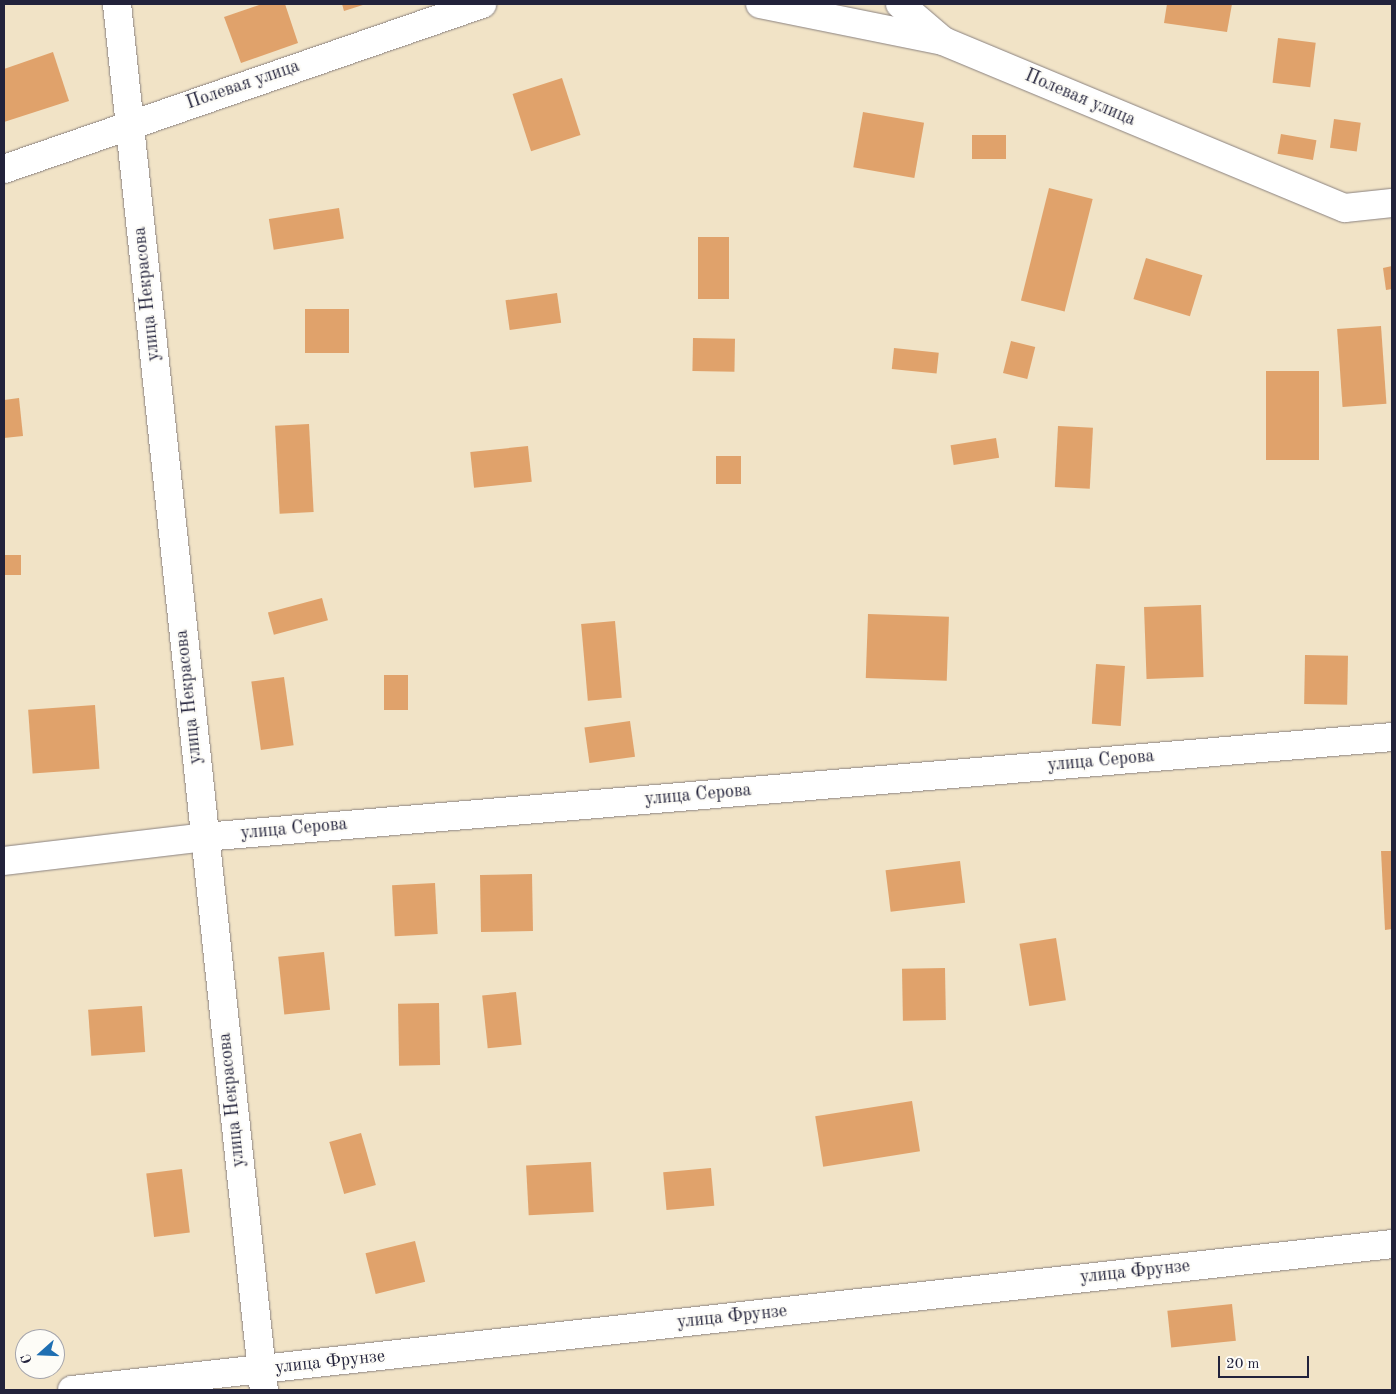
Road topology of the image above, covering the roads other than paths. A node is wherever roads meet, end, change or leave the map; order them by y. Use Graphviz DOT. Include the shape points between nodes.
graph roads {
  1 [pos="117,4"];
  2 [pos="482,4"];
  3 [pos="760,4"];
  4 [pos="900,4"];
  5 [pos="943,41"];
  6 [pos="129,124"];
  7 [pos="4,169"];
  8 [pos="1392,203"];
  9 [pos="1392,736"];
  10 [pos="204,837"];
  11 [pos="4,860"];
  12 [pos="1392,1244"];
  13 [pos="263,1380"];
  14 [pos="72,1390"];
  1 -- 6 [label="street, улица Некрасова"];
  2 -- 6 [label="street, Полевая улица"];
  3 -- 5 [label="street, Полевая улица"];
  4 -- 5 [label="street"];
  5 -- 8 [label="street, Полевая улица" via="1345,208"];
  6 -- 7 [label="street, Полевая улица"];
  6 -- 10 [label="street, улица Некрасова"];
  9 -- 10 [label="street, улица Серова"];
  10 -- 11 [label="street, улица Серова"];
  10 -- 13 [label="street, улица Некрасова"];
  12 -- 13 [label="street, улица Фрунзе"];
  13 -- 14 [label="street, улица Фрунзе"];
}
